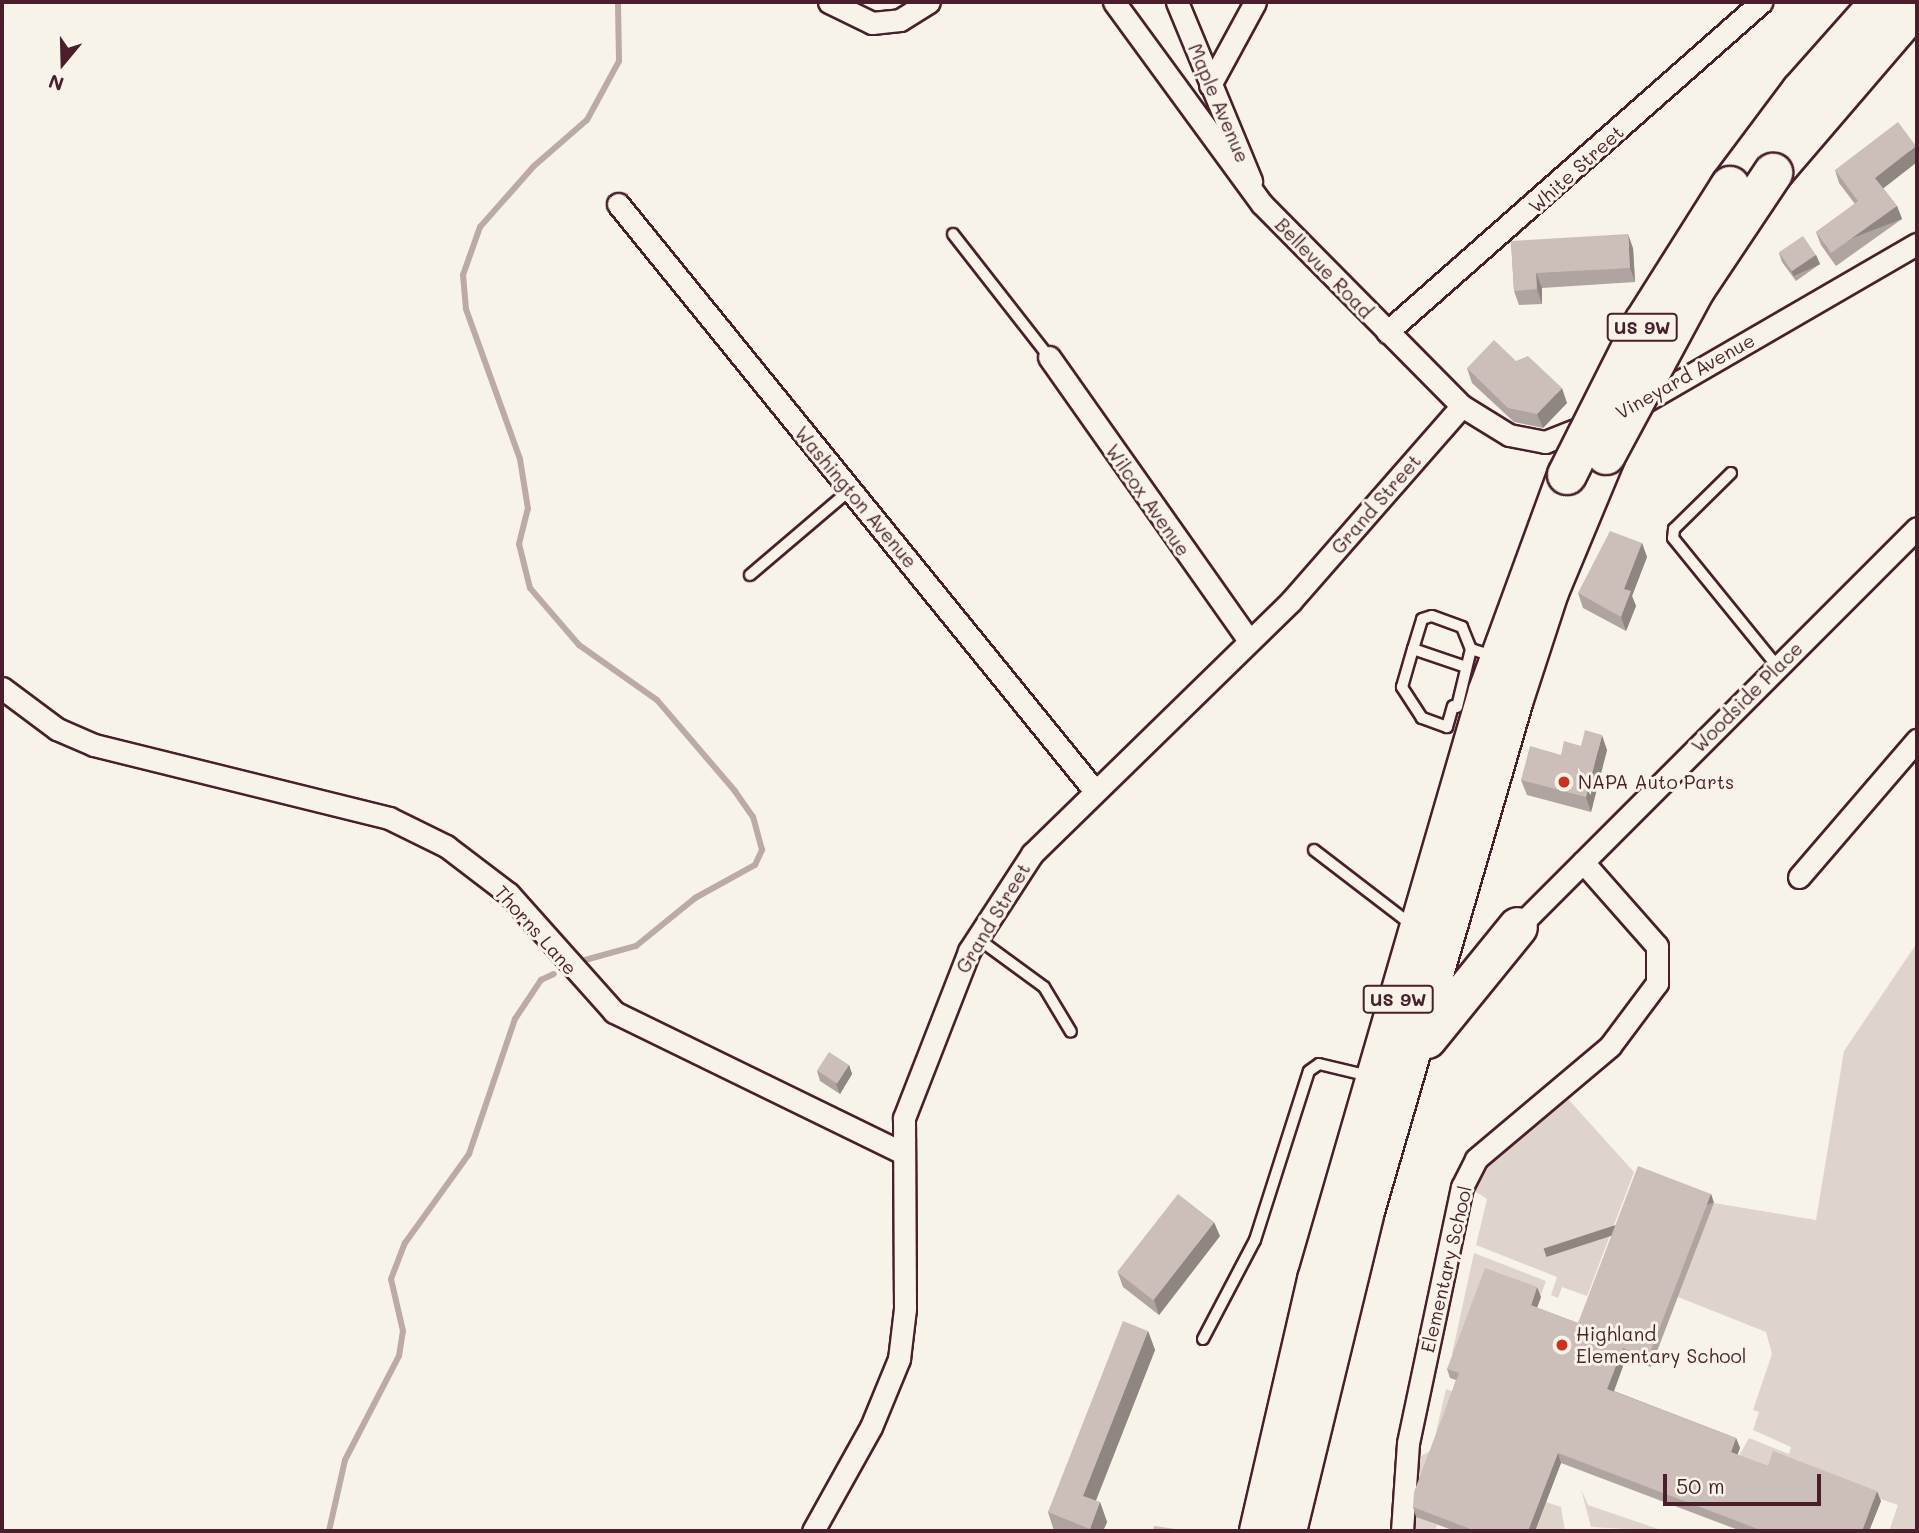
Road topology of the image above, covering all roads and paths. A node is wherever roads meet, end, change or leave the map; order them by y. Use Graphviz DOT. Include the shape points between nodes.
graph roads {
  1 [pos="829,2"];
  2 [pos="929,2"];
  3 [pos="1114,2"];
  4 [pos="1177,2"];
  5 [pos="1255,2"];
  6 [pos="1760,2"];
  7 [pos="1880,2"];
  8 [pos="1917,5"];
  9 [pos="1210,85"];
  10 [pos="618,204"];
  11 [pos="1262,204"];
  12 [pos="953,234"];
  13 [pos="1917,244"];
  14 [pos="1387,332"];
  15 [pos="1049,357"];
  16 [pos="1462,406"];
  17 [pos="1731,473"];
  18 [pos="850,490"];
  19 [pos="1917,528"];
  20 [pos="750,575"];
  21 [pos="1249,640"];
  22 [pos="1413,649"];
  23 [pos="1478,658"];
  24 [pos="1778,667"];
  25 [pos="2,688"];
  26 [pos="1467,711"];
  27 [pos="1917,740"];
  28 [pos="1094,790"];
  29 [pos="1314,850"];
  30 [pos="1583,862"];
  31 [pos="1799,877"];
  32 [pos="1456,900"];
  33 [pos="1518,927"];
  34 [pos="1419,929"];
  35 [pos="977,938"];
  36 [pos="1071,1032"];
  37 [pos="1387,1088"];
  38 [pos="899,1152"];
  39 [pos="1203,1339"];
  40 [pos="813,1531"];
  41 [pos="1259,1531"];
  42 [pos="1287,1531"];
  43 [pos="1402,1531"];
  1 -- 2 [label="street" via="872,23 900,20"];
  3 -- 11 [label="street, Bellevue Road" via="1212,144"];
  4 -- 9 [label="street, Maple Avenue"];
  5 -- 9 [label="street"];
  6 -- 14 [label="street, White Street"];
  7 -- 23 [label="highway, US 9W, bridge" via="1801,91 1730,186 1644,322"];
  8 -- 32 [label="highway, US 9W, bridge" via="1773,173 1668,336 1606,455 1538,624"];
  9 -- 11 [label="street, Maple Avenue"];
  10 -- 18 [label="street, Washington Avenue"];
  11 -- 14 [label="street, Bellevue Road"];
  12 -- 15 [label="lane"];
  13 -- 16 [label="street, Vineyard Avenue" via="1638,406 1545,442 1509,435"];
  14 -- 16 [label="street, Vineyard Avenue"];
  15 -- 21 [label="street, Wilcox Avenue"];
  16 -- 21 [label="street, Grand Street"];
  17 -- 24 [label="lane" via="1674,529 1673,538"];
  18 -- 20 [label="lane"];
  18 -- 28 [label="street, Washington Avenue"];
  19 -- 24 [label="street, Woodside Place"];
  21 -- 28 [label="street, Grand Street"];
  22 -- 23 [label="lane"];
  22 -- 23 [label="lane" via="1422,618 1432,616 1462,626"];
  22 -- 26 [label="lane" via="1402,687 1422,718 1447,727"];
  23 -- 26 [label="highway, US 9W"];
  24 -- 30 [label="street, Woodside Place"];
  25 -- 38 [label="street, Thorns Lane" via="57,729 94,745 389,818 446,846 509,894 614,1012"];
  26 -- 34 [label="highway, US 9W"];
  27 -- 31 [label="street"];
  28 -- 35 [label="street, Grand Street" via="1013,877"];
  29 -- 34 [label="lane"];
  30 -- 33 [label="street, Woodside Place"];
  30 -- 43 [label="street, Elementary School" via="1657,946 1657,983 1610,1046 1476,1160 1462,1187 1408,1443"];
  32 -- 33 [label="highway" via="1460,916 1479,936"];
  32 -- 37 [label="highway, US 9W"];
  33 -- 37 [label="highway" via="1440,1017"];
  34 -- 37 [label="highway, US 9W"];
  35 -- 36 [label="lane" via="1044,987"];
  35 -- 38 [label="street, Grand Street" via="927,1047"];
  37 -- 39 [label="lane" via="1319,1064 1310,1071 1255,1240"];
  37 -- 41 [label="highway, US 9W" via="1308,1316"];
  37 -- 42 [label="highway, US 9W"];
  38 -- 40 [label="street, Grand Street" via="905,1309 899,1359 871,1427"];
}
